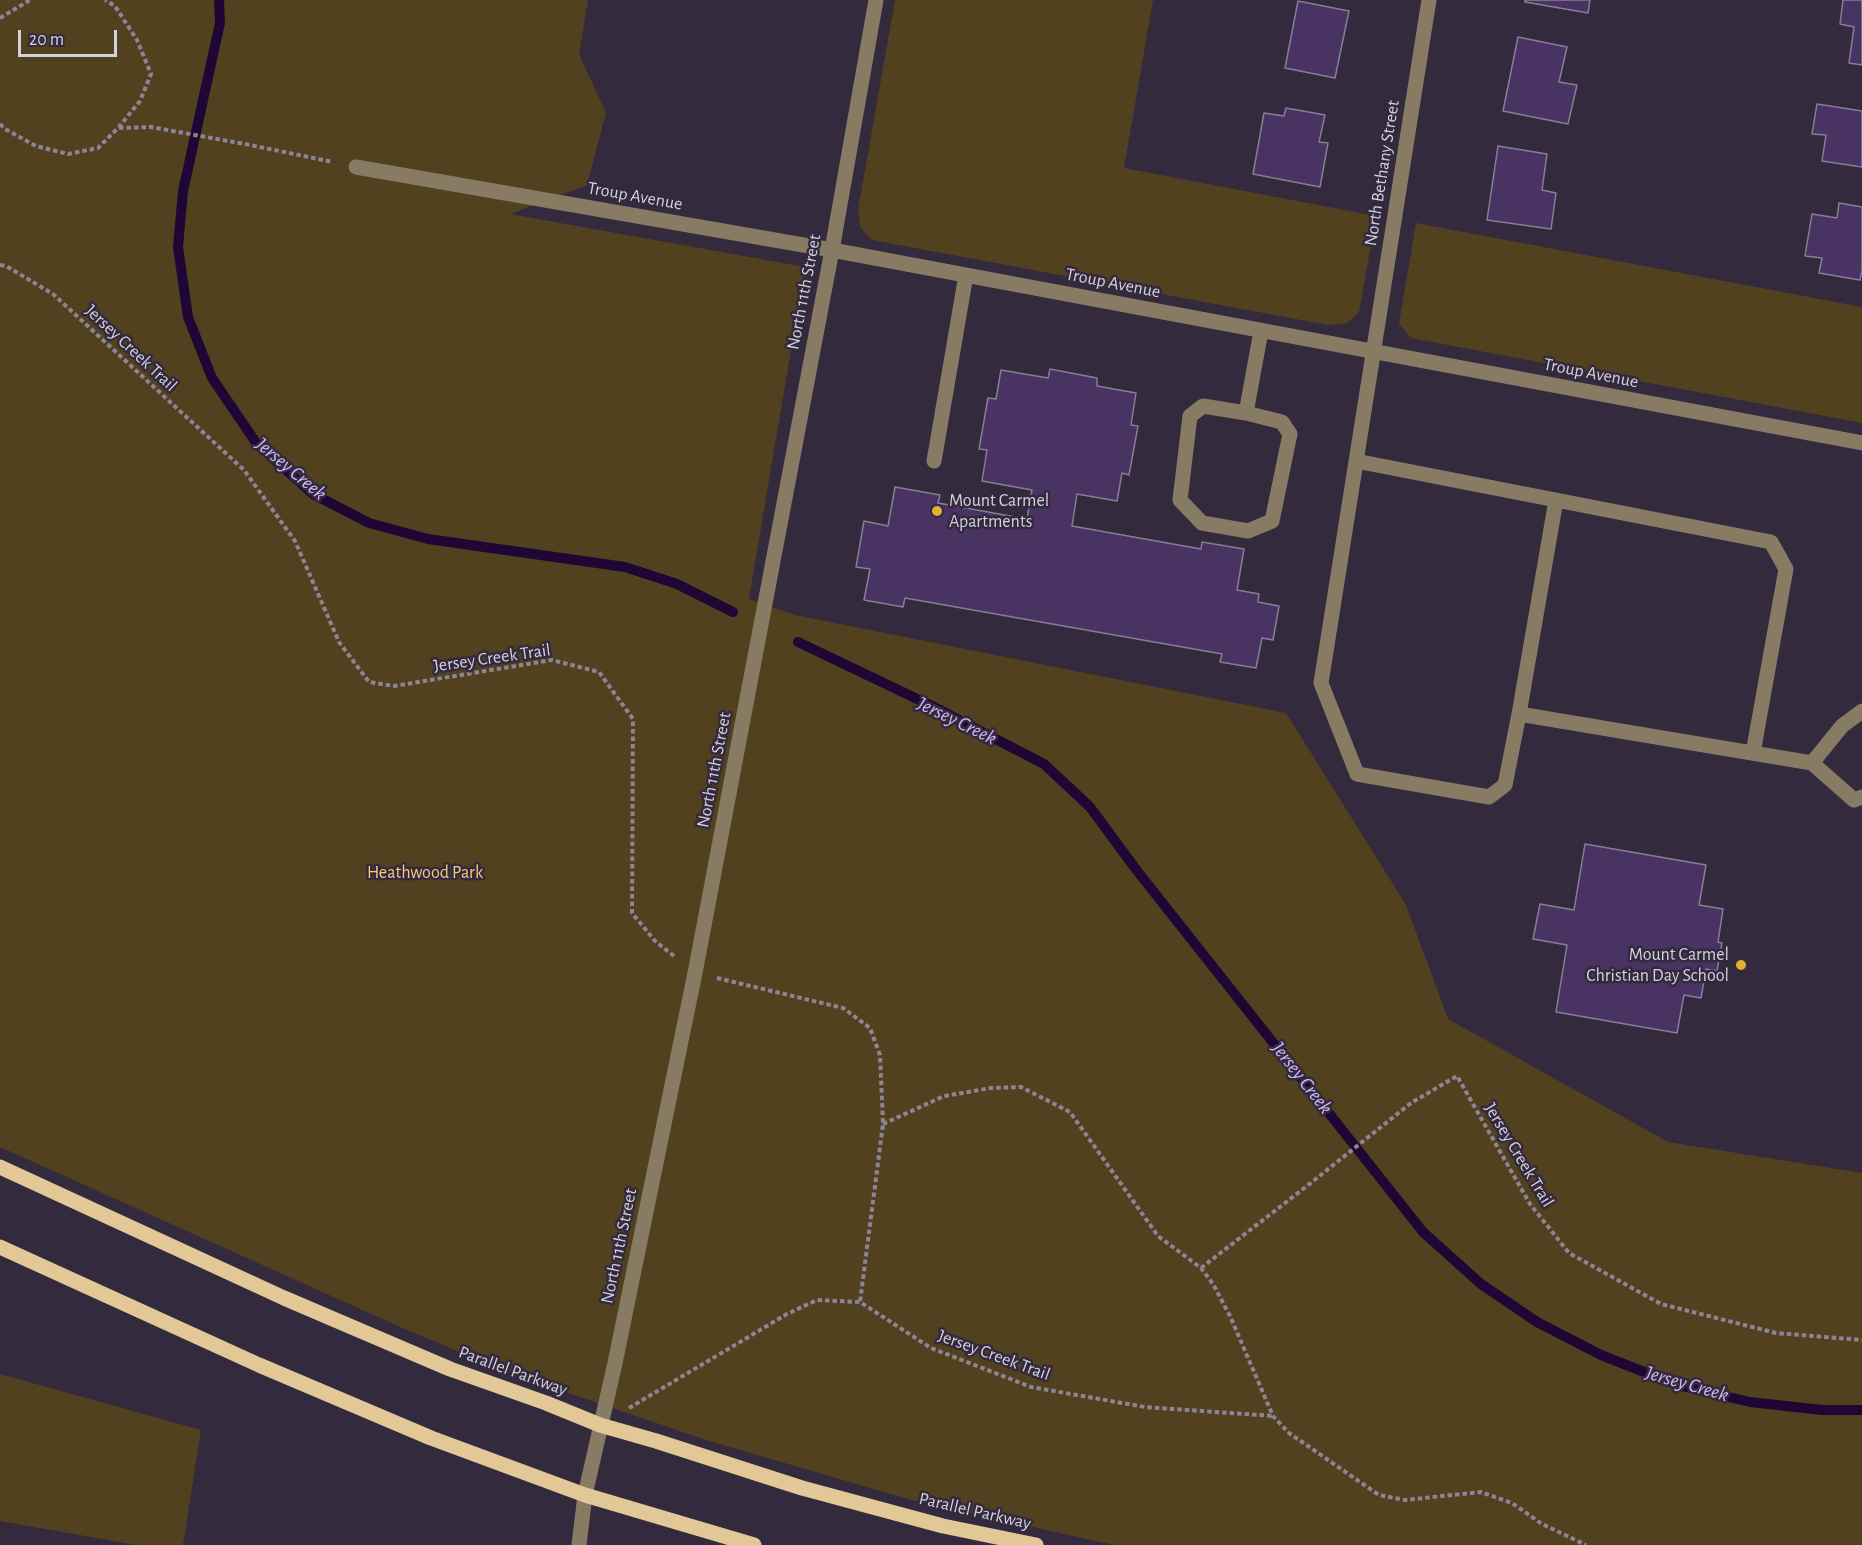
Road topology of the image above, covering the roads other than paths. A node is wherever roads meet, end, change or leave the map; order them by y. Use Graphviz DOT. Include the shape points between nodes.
graph roads {
  1 [pos="876,0"];
  2 [pos="1429,0"];
  3 [pos="356,167"];
  4 [pos="832,250"];
  5 [pos="966,275"];
  6 [pos="1261,331"];
  7 [pos="1373,352"];
  8 [pos="1246,413"];
  9 [pos="1862,443"];
  10 [pos="1356,460"];
  11 [pos="934,461"];
  12 [pos="1556,500"];
  13 [pos="1862,711"];
  14 [pos="1519,714"];
  15 [pos="1753,753"];
  16 [pos="1812,763"];
  17 [pos="1862,797"];
  18 [pos="0,1167"];
  19 [pos="0,1247"];
  20 [pos="600,1425"];
  21 [pos="585,1495"];
  22 [pos="579,1545"];
  23 [pos="754,1545"];
  24 [pos="1036,1545"];
  1 -- 4 [label="street, North 11th Street"];
  2 -- 7 [label="street, North Bethany Street"];
  3 -- 4 [label="street, Troup Avenue"];
  4 -- 5 [label="street, Troup Avenue"];
  4 -- 20 [label="street, North 11th Street" via="695,973"];
  5 -- 6 [label="street, Troup Avenue"];
  5 -- 11 [label="street"];
  6 -- 7 [label="street, Troup Avenue"];
  6 -- 8 [label="street"];
  7 -- 9 [label="street, Troup Avenue"];
  7 -- 10 [label="street, North Bethany Street"];
  8 -- 8 [label="street" via="1282,422 1290,434 1272,521 1248,531 1202,523 1180,500 1190,416 1203,406"];
  10 -- 12 [label="street"];
  10 -- 14 [label="street, North Bethany Street" via="1321,682 1358,774 1489,797 1505,785"];
  12 -- 14 [label="street"];
  12 -- 15 [label="street" via="1771,542 1786,569"];
  13 -- 16 [label="street" via="1842,726"];
  14 -- 15 [label="street"];
  15 -- 16 [label="street"];
  16 -- 17 [label="street" via="1854,800"];
  18 -- 20 [label="main road, Parallel Parkway" via="284,1298 450,1369"];
  19 -- 21 [label="main road" via="431,1438"];
  20 -- 21 [label="street, North 11th Street"];
  20 -- 24 [label="main road, Parallel Parkway" via="802,1488 943,1526"];
  21 -- 22 [label="street, North 11th Street"];
  21 -- 23 [label="main road"];
}
